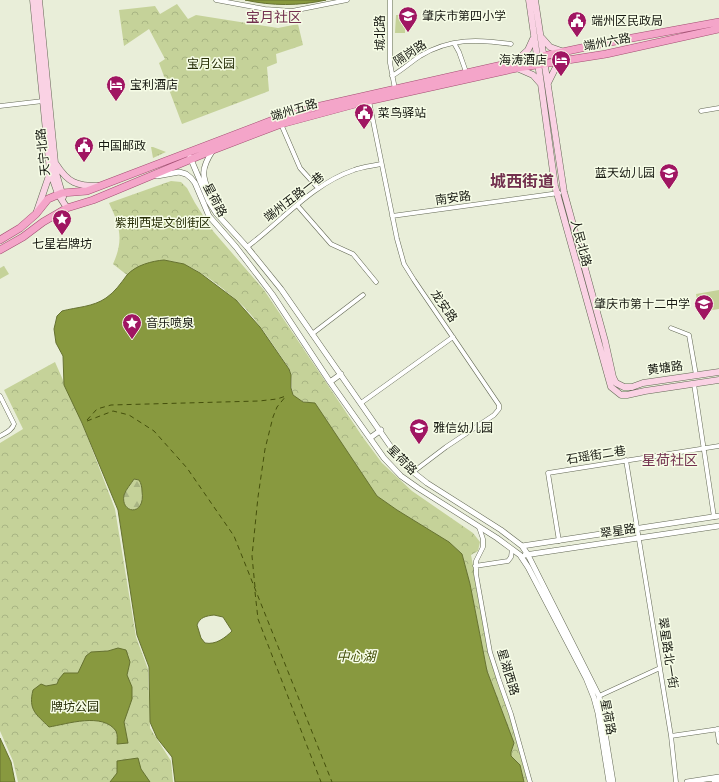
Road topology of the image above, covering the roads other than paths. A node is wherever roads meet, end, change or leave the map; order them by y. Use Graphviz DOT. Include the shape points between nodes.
graph roads {
  1 [pos="33,0"];
  2 [pos="39,0"];
  3 [pos="216,0"];
  4 [pos="347,0"];
  5 [pos="390,0"];
  6 [pos="528,0"];
  7 [pos="536,0"];
  8 [pos="719,22"];
  9 [pos="719,29"];
  10 [pos="534,35"];
  11 [pos="541,37"];
  12 [pos="454,43"];
  13 [pos="511,44"];
  14 [pos="565,52"];
  15 [pos="541,61"];
  16 [pos="562,61"];
  17 [pos="516,65"];
  18 [pos="465,69"];
  19 [pos="392,76"];
  20 [pos="544,82"];
  21 [pos="395,89"];
  22 [pos="368,96"];
  23 [pos="43,101"];
  24 [pos="0,106"];
  25 [pos="719,108"];
  26 [pos="701,111"];
  27 [pos="282,124"];
  28 [pos="213,150"];
  29 [pos="190,156"];
  30 [pos="56,163"];
  31 [pos="381,164"];
  32 [pos="50,171"];
  33 [pos="148,177"];
  34 [pos="103,186"];
  35 [pos="318,188"];
  36 [pos="564,192"];
  37 [pos="60,193"];
  38 [pos="556,194"];
  39 [pos="297,206"];
  40 [pos="67,208"];
  41 [pos="216,213"];
  42 [pos="36,214"];
  43 [pos="392,216"];
  44 [pos="44,222"];
  45 [pos="0,240"];
  46 [pos="247,247"];
  47 [pos="0,250"];
  48 [pos="376,282"];
  49 [pos="363,295"];
  50 [pos="672,328"];
  51 [pos="312,334"];
  52 [pos="453,337"];
  53 [pos="719,372"];
  54 [pos="341,374"];
  55 [pos="696,375"];
  56 [pos="719,380"];
  57 [pos="330,382"];
  58 [pos="616,383"];
  59 [pos="694,384"];
  60 [pos="645,391"];
  61 [pos="0,396"];
  62 [pos="361,403"];
  63 [pos="381,430"];
  64 [pos="0,436"];
  65 [pos="370,438"];
  66 [pos="719,446"];
  67 [pos="705,449"];
  68 [pos="626,460"];
  69 [pos="413,472"];
  70 [pos="717,516"];
  71 [pos="719,526"];
  72 [pos="479,527"];
  73 [pos="637,528"];
  74 [pos="501,530"];
  75 [pos="497,538"];
  76 [pos="639,538"];
  77 [pos="559,541"];
  78 [pos="536,544"];
  79 [pos="522,546"];
  80 [pos="512,549"];
  81 [pos="538,554"];
  82 [pos="520,555"];
  83 [pos="528,555"];
  84 [pos="475,566"];
  85 [pos="660,668"];
  86 [pos="597,697"];
  87 [pos="718,729"];
  88 [pos="671,736"];
  89 [pos="719,742"];
  90 [pos="719,777"];
  91 [pos="719,781"];
  92 [pos="530,782"];
  93 [pos="609,782"];
  94 [pos="613,782"];
  95 [pos="676,782"];
  96 [pos="687,782"];
  97 [pos="714,782"];
  1 -- 23 [label="main road, 天宁北路"];
  2 -- 30 [label="main road, 天宁北路"];
  3 -- 4 [label="street" via="292,11"];
  5 -- 19 [label="street, 城北路"];
  6 -- 10 [label="main road"];
  7 -- 11 [label="main road"];
  8 -- 14 [label="main road, 端州六路"];
  9 -- 16 [label="main road, 端州六路"];
  10 -- 15 [label="main road"];
  10 -- 17 [label="main road" via="528,50"];
  11 -- 14 [label="main road" via="550,47"];
  11 -- 15 [label="main road"];
  12 -- 13 [label="street, 隔岗路" via="468,40"];
  12 -- 18 [label="street"];
  12 -- 19 [label="street, 隔岗路" via="434,48"];
  14 -- 15 [label="main road, 端州六路"];
  15 -- 16 [label="main road, 端州六路"];
  15 -- 17 [label="main road, 端州五路"];
  15 -- 20 [label="main road, 人民北路"];
  16 -- 20 [label="main road"];
  17 -- 20 [label="main road"];
  17 -- 21 [label="main road, 端州五路"];
  17 -- 22 [label="main road, 端州五路"];
  19 -- 21 [label="street, 城北路"];
  20 -- 36 [label="main road, 人民北路"];
  20 -- 38 [label="main road, 人民北路"];
  21 -- 22 [label="main road, 端州五路"];
  22 -- 27 [label="main road, 端州五路"];
  22 -- 29 [label="main road, 端州五路" via="316,104"];
  22 -- 31 [label="street, 龙安路"];
  23 -- 24 [label="street"];
  23 -- 32 [label="main road, 天宁北路"];
  25 -- 26 [label="street"];
  27 -- 28 [label="main road, 端州五路"];
  27 -- 35 [label="street" via="300,168"];
  28 -- 29 [label="main road, 端州五路"];
  28 -- 41 [label="street" via="204,166 203,176"];
  29 -- 33 [label="main road, 端州五路"];
  29 -- 34 [label="main road, 端州五路"];
  29 -- 41 [label="street, 星荷路"];
  30 -- 34 [label="main road" via="65,176 75,183"];
  30 -- 37 [label="main road, 天宁北路"];
  31 -- 35 [label="street, 端州五路一巷" via="354,170"];
  31 -- 43 [label="street, 龙安路"];
  32 -- 37 [label="main road, 天宁北路"];
  32 -- 42 [label="main road"];
  33 -- 40 [label="main road, 端州五路"];
  33 -- 57 [label="street, 星荷路" via="179,172 191,178 209,216 272,294"];
  34 -- 37 [label="main road, 端州五路" via="87,191"];
  35 -- 39 [label="street, 端州五路一巷"];
  36 -- 38 [label="street, 南安路"];
  36 -- 58 [label="main road, 人民北路"];
  37 -- 40 [label="main road, 天宁北路"];
  37 -- 42 [label="main road" via="48,199"];
  38 -- 43 [label="street, 南安路"];
  38 -- 60 [label="main road, 人民北路" via="611,386 621,395"];
  39 -- 46 [label="street, 端州五路一巷"];
  39 -- 48 [label="street" via="331,244 353,254"];
  40 -- 44 [label="main road, 端州五路"];
  41 -- 46 [label="street, 星荷路"];
  42 -- 44 [label="main road" via="44,214"];
  42 -- 45 [label="main road"];
  43 -- 52 [label="street, 龙安路" via="408,272"];
  44 -- 47 [label="main road, 端州五路"];
  46 -- 51 [label="street, 星荷路" via="281,289"];
  49 -- 51 [label="street"];
  50 -- 55 [label="street" via="688,335"];
  51 -- 54 [label="street, 星荷路"];
  52 -- 62 [label="street"];
  52 -- 69 [label="street, 龙安路" via="500,409 494,416"];
  53 -- 55 [label="main road, 黄塘路"];
  54 -- 57 [label="street"];
  54 -- 62 [label="street, 星荷路"];
  55 -- 58 [label="main road, 黄塘路" via="644,382 632,387"];
  56 -- 59 [label="main road, 黄塘路"];
  57 -- 65 [label="street, 星荷路"];
  59 -- 60 [label="main road, 黄塘路"];
  59 -- 67 [label="street"];
  61 -- 64 [label="street" via="14,424"];
  62 -- 63 [label="street, 星荷路"];
  63 -- 65 [label="street"];
  63 -- 69 [label="street, 星荷路"];
  65 -- 72 [label="street, 星荷路" via="401,476"];
  66 -- 67 [label="street, 石瑶街二巷"];
  67 -- 68 [label="street, 石瑶街二巷"];
  67 -- 70 [label="street"];
  68 -- 73 [label="street, 翠星路北一街"];
  68 -- 77 [label="street, 石瑶街二巷" via="548,473"];
  69 -- 74 [label="street, 星荷路" via="444,495"];
  70 -- 73 [label="street, 翠星路"];
  71 -- 76 [label="street, 翠星路"];
  72 -- 75 [label="street, 星荷路"];
  72 -- 84 [label="street" via="483,547"];
  73 -- 76 [label="street, 翠星路北一街"];
  73 -- 77 [label="street, 翠星路"];
  74 -- 75 [label="street"];
  74 -- 79 [label="street, 星荷路"];
  75 -- 80 [label="street, 星荷路"];
  76 -- 81 [label="street, 翠星路"];
  76 -- 85 [label="street, 翠星路北一街"];
  77 -- 78 [label="street, 翠星路"];
  78 -- 79 [label="street, 翠星路"];
  78 -- 81 [label="street"];
  79 -- 83 [label="street, 星荷路"];
  80 -- 82 [label="street, 星荷路"];
  80 -- 84 [label="street" via="508,561"];
  81 -- 83 [label="street, 翠星路"];
  82 -- 83 [label="street, 翠星路"];
  82 -- 86 [label="street, 星荷路"];
  83 -- 86 [label="street, 星荷路"];
  84 -- 92 [label="street, 星湖西路" via="490,652"];
  85 -- 86 [label="street"];
  85 -- 88 [label="street, 翠星路北一街"];
  86 -- 93 [label="street, 星荷路"];
  86 -- 94 [label="street, 星荷路"];
  87 -- 88 [label="street"];
  87 -- 89 [label="street"];
  88 -- 95 [label="street, 翠星路北一街"];
  90 -- 96 [label="street"];
  91 -- 97 [label="street"];
}
